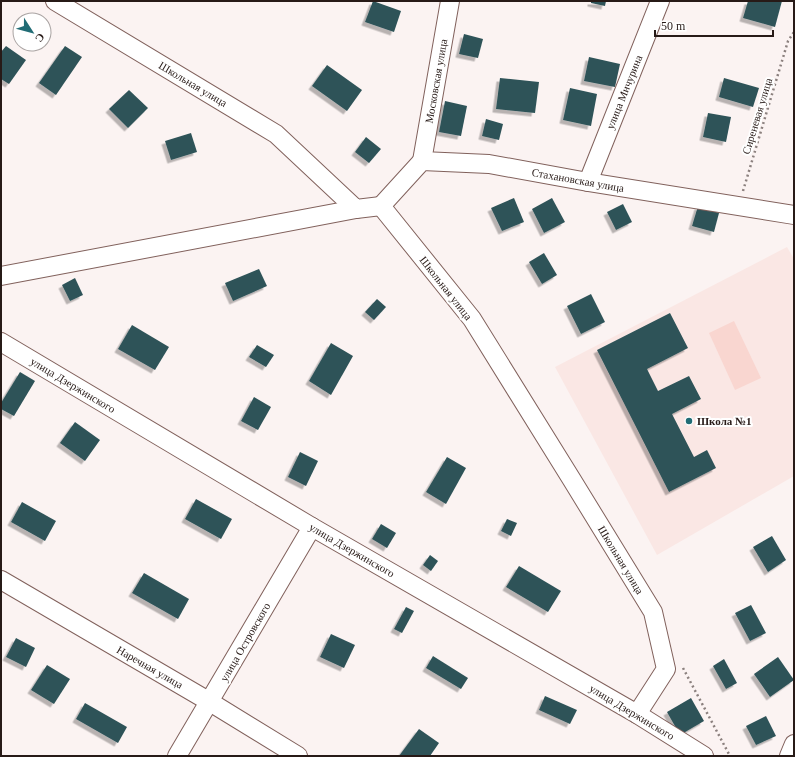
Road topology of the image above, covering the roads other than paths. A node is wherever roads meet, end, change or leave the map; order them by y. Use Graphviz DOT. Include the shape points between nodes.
graph roads {
  1 [pos="55,1"];
  2 [pos="450,1"];
  3 [pos="660,1"];
  4 [pos="422,161"];
  5 [pos="588,182"];
  6 [pos="381,206"];
  7 [pos="356,209"];
  8 [pos="794,215"];
  9 [pos="1,276"];
  10 [pos="1,342"];
  11 [pos="312,527"];
  12 [pos="1,580"];
  13 [pos="210,702"];
  14 [pos="637,714"];
  15 [pos="794,744"];
  16 [pos="177,756"];
  17 [pos="298,756"];
  18 [pos="704,756"];
  19 [pos="789,756"];
  1 -- 7 [label="street, Школьная улица" via="276,134"];
  2 -- 4 [label="street, Московская улица"];
  3 -- 5 [label="street, улица Мичурина"];
  4 -- 5 [label="street, Стахановская улица" via="489,164"];
  4 -- 6 [label="street"];
  5 -- 8 [label="street, Стахановская улица"];
  6 -- 7 [label="street"];
  6 -- 14 [label="street, Школьная улица" via="472,319 653,612 666,669"];
  7 -- 9 [label="street"];
  10 -- 11 [label="street, улица Дзержинского"];
  11 -- 13 [label="street, улица Островского"];
  11 -- 14 [label="street, улица Дзержинского"];
  12 -- 13 [label="street, Наречная улица"];
  13 -- 16 [label="street, улица Островского"];
  13 -- 17 [label="street, Наречная улица"];
  14 -- 18 [label="street, улица Дзержинского"];
  15 -- 19 [label="street"];
}
